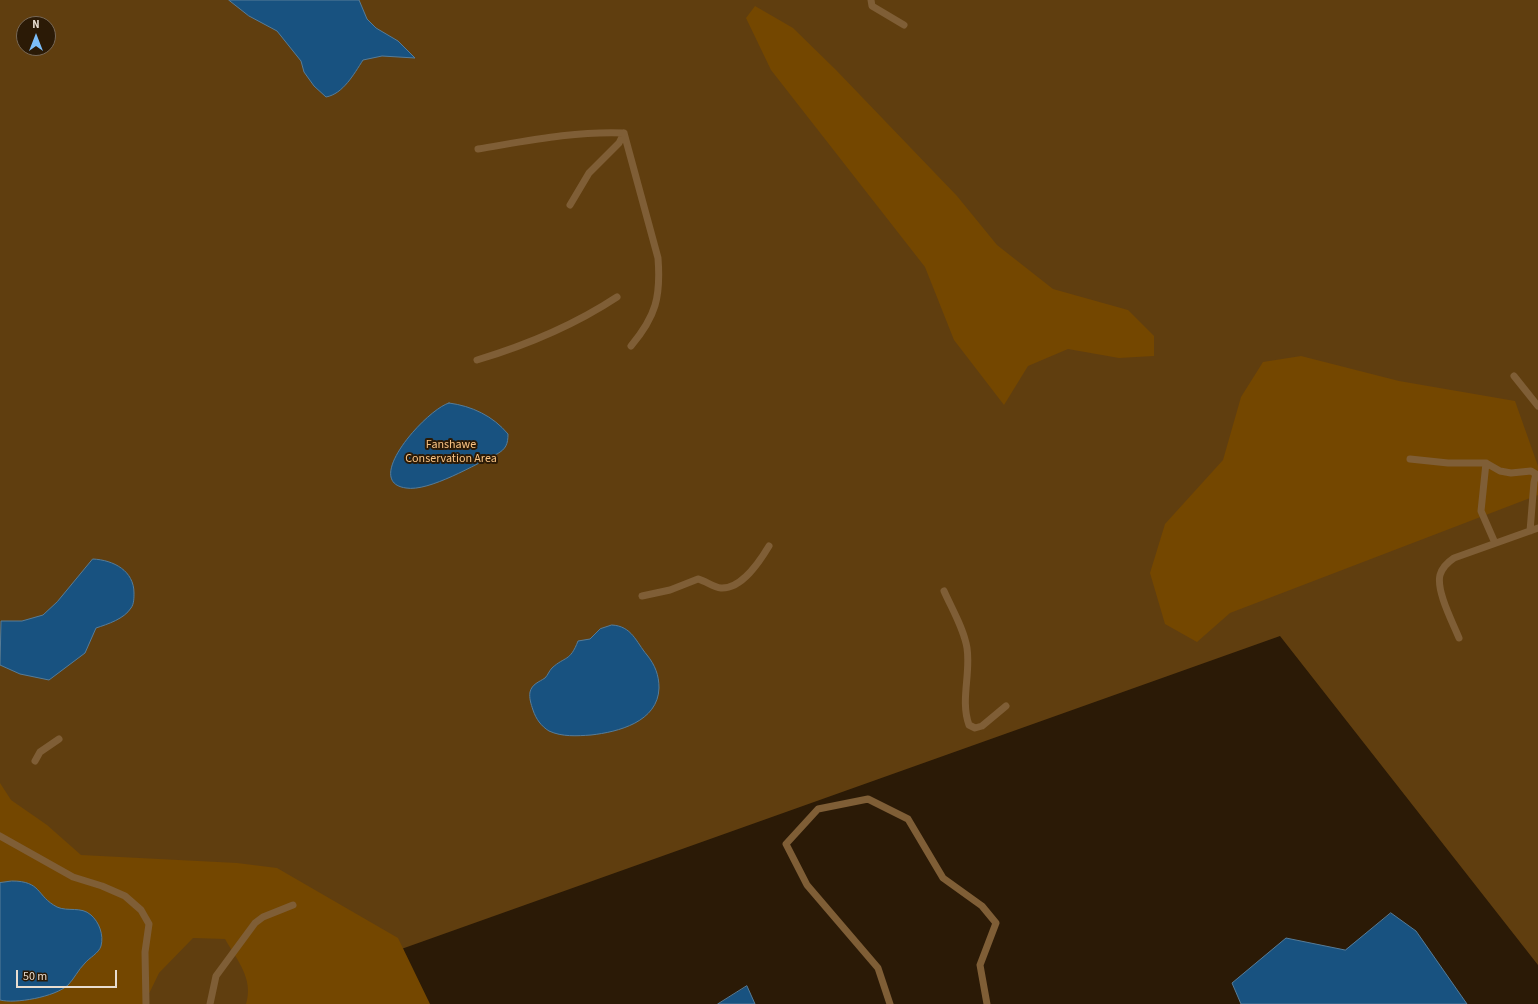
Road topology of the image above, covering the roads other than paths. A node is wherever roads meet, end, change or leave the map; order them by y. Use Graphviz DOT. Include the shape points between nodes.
graph roads {
  1 [pos="871,0"];
  2 [pos="904,25"];
  3 [pos="624,133"];
  4 [pos="478,149"];
  5 [pos="570,205"];
  6 [pos="617,297"];
  7 [pos="631,346"];
  8 [pos="477,360"];
  9 [pos="1514,376"];
  10 [pos="1538,406"];
  11 [pos="1410,459"];
  12 [pos="1486,463"];
  13 [pos="1538,528"];
  14 [pos="1530,531"];
  15 [pos="1495,543"];
  16 [pos="769,546"];
  17 [pos="944,591"];
  18 [pos="642,596"];
  19 [pos="1459,638"];
  20 [pos="1006,706"];
  21 [pos="59,739"];
  22 [pos="35,761"];
  23 [pos="0,836"];
  24 [pos="293,905"];
  25 [pos="146,1004"];
  26 [pos="210,1004"];
  27 [pos="890,1004"];
  28 [pos="987,1004"];
  1 -- 2 [label="lane" via="872,6"];
  3 -- 4 [label="lane" via="569,134"];
  3 -- 5 [label="lane" via="619,143 589,173"];
  3 -- 7 [label="lane" via="658,258 660,278 652,315 646,328"];
  6 -- 8 [label="lane" via="580,321 534,341"];
  9 -- 10 [label="lane"];
  11 -- 12 [label="lane"];
  12 -- 14 [label="lane" via="1500,471 1531,471 1536,474"];
  12 -- 15 [label="lane" via="1481,511"];
  13 -- 14 [label="lane"];
  14 -- 15 [label="lane"];
  15 -- 19 [label="lane" via="1454,558 1448,562 1440,576 1444,600"];
  16 -- 18 [label="lane" via="749,574 729,587 717,587 698,579 670,590"];
  17 -- 20 [label="lane" via="967,647 965,702 969,725 975,728 982,726"];
  21 -- 22 [label="lane" via="40,752"];
  23 -- 25 [label="lane" via="73,877 125,896 141,910 149,924 144,966"];
  24 -- 26 [label="lane" via="263,917 256,923 216,976"];
  27 -- 28 [label="lane" via="878,968 807,885 786,844 818,809 868,799 908,819 943,878 982,906 996,923 980,965"];
}
